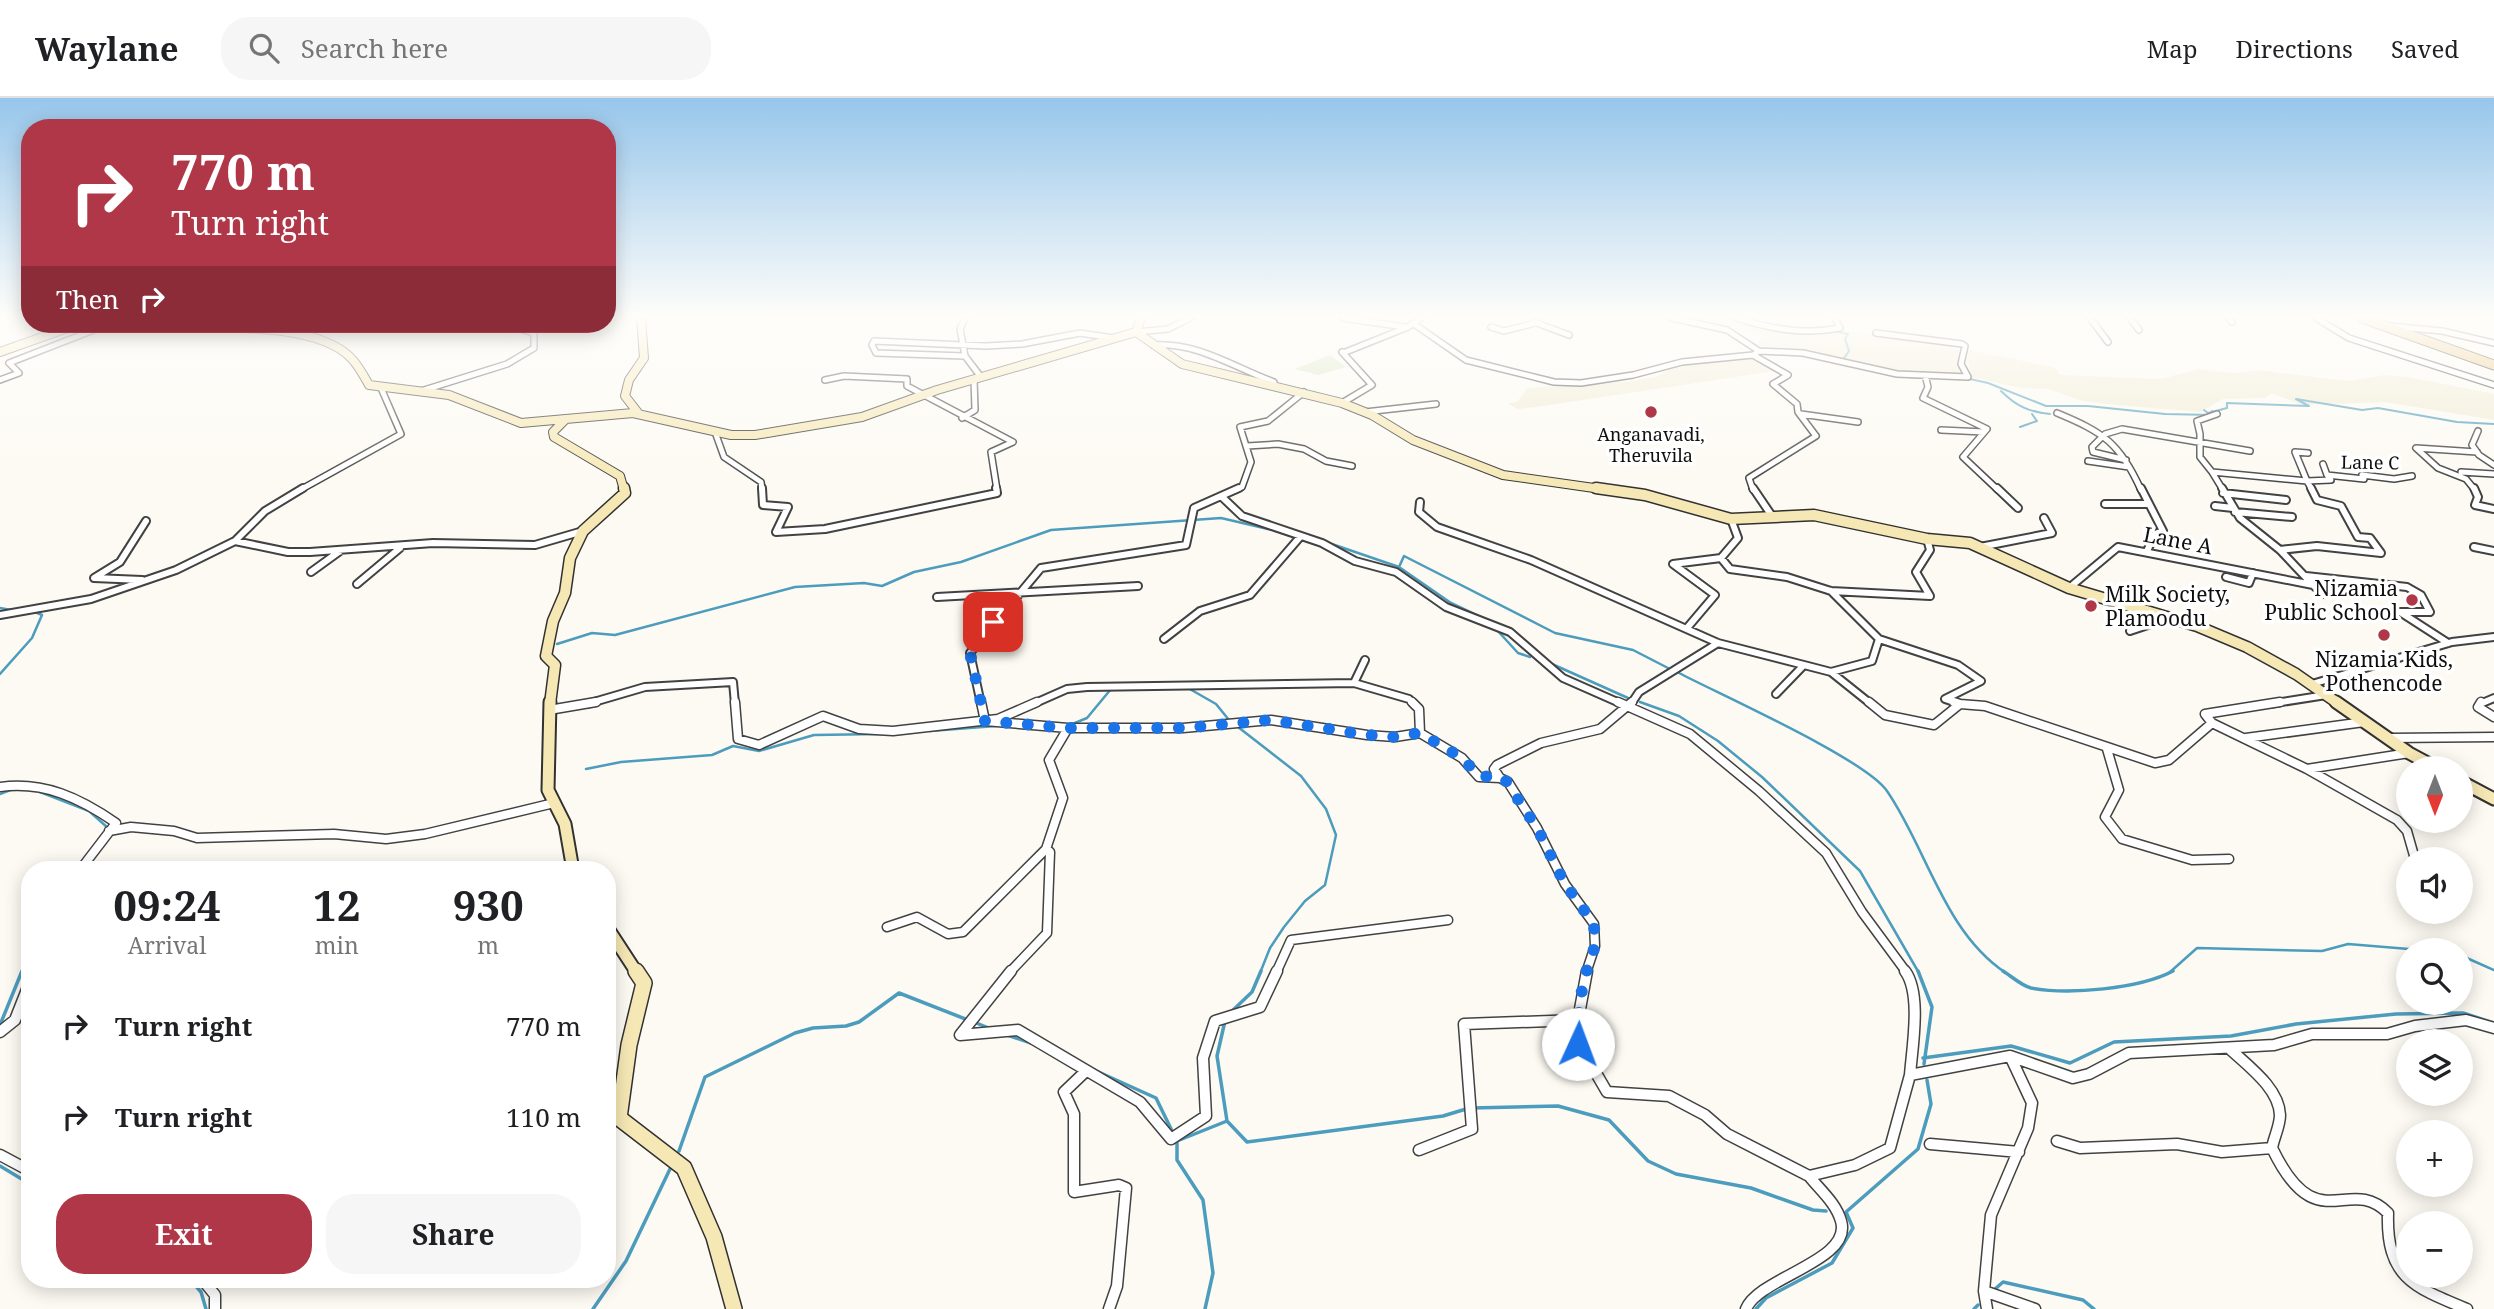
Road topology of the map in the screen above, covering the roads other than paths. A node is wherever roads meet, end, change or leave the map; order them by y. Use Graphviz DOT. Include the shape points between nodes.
graph roads {
  1 [pos="362,375"];
  2 [pos="474,375"];
  3 [pos="633,375"];
  4 [pos="976,375"];
  5 [pos="990,375"];
  6 [pos="1224,375"];
  7 [pos="1257,375"];
  8 [pos="1363,375"];
  9 [pos="1524,375"];
  10 [pos="1635,375"];
  11 [pos="1786,375"];
  12 [pos="1921,375"];
  13 [pos="1925,375"];
  14 [pos="1967,375"];
  15 [pos="2462,375"];
  16 [pos="978,378"];
  17 [pos="825,380"];
  18 [pos="1274,385"];
  19 [pos="2494,385"];
  20 [pos="381,388"];
  21 [pos="421,391"];
  22 [pos="1304,392"];
  23 [pos="927,394"];
  24 [pos="1342,403"];
  25 [pos="1436,404"];
  26 [pos="1365,412"];
  27 [pos="2057,413"];
  28 [pos="639,414"];
  29 [pos="1801,414"];
  30 [pos="2217,414"];
  31 [pos="962,418"];
  32 [pos="1858,422"];
  33 [pos="562,424"];
  34 [pos="1941,430"];
  35 [pos="715,432"];
  36 [pos="1984,432"];
  37 [pos="2478,432"];
  38 [pos="2105,434"];
  39 [pos="2198,444"];
  40 [pos="1247,446"];
  41 [pos="2250,451"];
  42 [pos="2477,452"];
  43 [pos="2308,453"];
  44 [pos="2126,460"];
  45 [pos="2088,461"];
  46 [pos="2323,464"];
  47 [pos="2494,465"];
  48 [pos="1352,467"];
  49 [pos="2129,467"];
  50 [pos="2212,472"];
  51 [pos="2460,472"];
  52 [pos="2494,474"];
  53 [pos="2328,475"];
  54 [pos="2413,476"];
  55 [pos="2307,481"];
  56 [pos="2223,493"];
  57 [pos="1222,496"];
  58 [pos="2286,500"];
  59 [pos="1420,502"];
  60 [pos="2105,504"];
  61 [pos="2146,504"];
  62 [pos="2215,506"];
  63 [pos="2018,508"];
  64 [pos="2494,509"];
  65 [pos="2234,510"];
  66 [pos="1772,516"];
  67 [pos="2292,517"];
  68 [pos="2044,518"];
  69 [pos="1731,519"];
  70 [pos="146,521"];
  71 [pos="583,531"];
  72 [pos="1300,537"];
  73 [pos="1927,539"];
  74 [pos="235,541"];
  75 [pos="401,547"];
  76 [pos="1980,547"];
  77 [pos="2474,547"];
  78 [pos="340,550"];
  79 [pos="2280,550"];
  80 [pos="2147,551"];
  81 [pos="2494,551"];
  82 [pos="1721,558"];
  83 [pos="311,572"];
  84 [pos="2253,573"];
  85 [pos="2306,576"];
  86 [pos="2226,577"];
  87 [pos="146,580"];
  88 [pos="356,584"];
  89 [pos="2313,585"];
  90 [pos="1138,586"];
  91 [pos="2069,588"];
  92 [pos="1020,591"];
  93 [pos="1831,591"];
  94 [pos="2323,594"];
  95 [pos="937,597"];
  96 [pos="0,615"];
  97 [pos="2170,618"];
  98 [pos="1687,628"];
  99 [pos="2130,631"];
  100 [pos="2494,636"];
  101 [pos="1164,639"];
  102 [pos="1879,639"];
  103 [pos="1718,643"];
  104 [pos="2448,643"];
  105 [pos="1365,660"];
  106 [pos="1804,665"];
  107 [pos="1831,672"];
  108 [pos="1354,683"];
  109 [pos="2312,684"];
  110 [pos="1776,694"];
  111 [pos="2327,695"];
  112 [pos="2494,698"];
  113 [pos="1960,704"];
  114 [pos="1628,708"];
  115 [pos="549,710"];
  116 [pos="2494,717"];
  117 [pos="985,721"];
  118 [pos="2364,722"];
  119 [pos="2212,723"];
  120 [pos="1068,728"];
  121 [pos="1420,733"];
  122 [pos="2494,737"];
  123 [pos="2245,738"];
  124 [pos="2388,738"];
  125 [pos="2107,749"];
  126 [pos="2409,753"];
  127 [pos="2415,756"];
  128 [pos="2307,769"];
  129 [pos="1500,778"];
  130 [pos="0,787"];
  131 [pos="2473,788"];
  132 [pos="2494,799"];
  133 [pos="554,803"];
  134 [pos="109,831"];
  135 [pos="2412,847"];
  136 [pos="1046,849"];
  137 [pos="2229,859"];
  138 [pos="87,861"];
  139 [pos="571,861"];
  140 [pos="1448,920"];
  141 [pos="887,927"];
  142 [pos="616,941"];
  143 [pos="21,1005"];
  144 [pos="1578,1020"];
  145 [pos="2494,1028"];
  146 [pos="0,1032"];
  147 [pos="2230,1049"];
  148 [pos="2010,1056"];
  149 [pos="1086,1071"];
  150 [pos="1910,1075"];
  151 [pos="616,1105"];
  152 [pos="616,1121"];
  153 [pos="2057,1141"];
  154 [pos="1930,1144"];
  155 [pos="2272,1148"];
  156 [pos="1419,1150"];
  157 [pos="2019,1152"];
  158 [pos="0,1155"];
  159 [pos="21,1166"];
  160 [pos="1809,1176"];
  161 [pos="209,1288"];
  162 [pos="1984,1291"];
  163 [pos="215,1309"];
  164 [pos="734,1309"];
  165 [pos="1109,1309"];
  166 [pos="1746,1309"];
  167 [pos="1987,1309"];
  168 [pos="2035,1309"];
  169 [pos="2467,1309"];
  1 -- 20 [label="main road" via="369,385"];
  2 -- 21 [label="street"];
  3 -- 28 [label="main road" via="625,396"];
  4 -- 16 [label="street"];
  5 -- 16 [label="main road"];
  6 -- 18 [label="main road"];
  7 -- 18 [label="street"];
  8 -- 24 [label="street" via="1372,385"];
  9 -- 10 [label="street" via="1581,383"];
  11 -- 29 [label="street" via="1773,384 1797,404"];
  12 -- 13 [label="street"];
  13 -- 14 [label="street"];
  13 -- 36 [label="street" via="1928,387 1923,398 1987,429"];
  15 -- 19 [label="street"];
  16 -- 23 [label="main road"];
  16 -- 31 [label="street" via="975,410"];
  17 -- 23 [label="street" via="844,376 907,379 907,386"];
  18 -- 22 [label="main road"];
  20 -- 21 [label="main road"];
  20 -- 74 [label="street" via="401,434 265,511"];
  21 -- 33 [label="main road" via="449,395 521,423"];
  22 -- 24 [label="main road"];
  22 -- 40 [label="street" via="1268,421 1240,427"];
  23 -- 31 [label="street"];
  23 -- 35 [label="main road" via="836,424 755,436"];
  24 -- 26 [label="main road"];
  25 -- 26 [label="street"];
  26 -- 69 [label="main road" via="1396,432 1503,475 1645,495"];
  27 -- 38 [label="street"];
  28 -- 33 [label="main road"];
  28 -- 35 [label="main road"];
  29 -- 32 [label="street"];
  29 -- 66 [label="street" via="1816,436 1748,479"];
  30 -- 39 [label="street" via="2197,421"];
  31 -- 35 [label="street" via="1013,442 991,452 997,493 825,529 776,532 788,507 763,505 761,482 725,461"];
  33 -- 71 [label="main road" via="553,432 559,442 620,475 625,493"];
  34 -- 36 [label="street"];
  36 -- 63 [label="street" via="1963,457"];
  37 -- 42 [label="street" via="2472,445"];
  38 -- 39 [label="street" via="2122,429"];
  38 -- 44 [label="street"];
  38 -- 44 [label="street" via="2092,447 2093,452"];
  39 -- 41 [label="street"];
  39 -- 50 [label="street, Lane A" via="2200,461"];
  40 -- 48 [label="street" via="1296,447"];
  40 -- 57 [label="street" via="1251,462 1242,487"];
  42 -- 47 [label="street"];
  42 -- 64 [label="street" via="2416,448 2440,469 2471,482 2478,497 2475,505"];
  43 -- 55 [label="street" via="2295,452"];
  44 -- 49 [label="street"];
  45 -- 49 [label="street"];
  46 -- 53 [label="street, Lane C"];
  49 -- 61 [label="street"];
  50 -- 55 [label="street"];
  50 -- 56 [label="street, Lane A"];
  51 -- 52 [label="street"];
  53 -- 54 [label="street, Lane C" via="2364,480 2362,475"];
  53 -- 55 [label="street, Lane C" via="2331,480"];
  55 -- 79 [label="street" via="2317,500 2341,506 2358,537 2370,538 2381,553 2302,546"];
  56 -- 58 [label="street"];
  56 -- 65 [label="street, Lane A"];
  57 -- 72 [label="street" via="1242,516"];
  57 -- 92 [label="street" via="1194,508 1186,545 1041,568"];
  59 -- 98 [label="street" via="1419,512 1437,527 1507,550"];
  60 -- 61 [label="street"];
  61 -- 80 [label="street" via="2163,531 2155,534"];
  62 -- 65 [label="street, Lane A"];
  65 -- 67 [label="street"];
  65 -- 79 [label="street, Lane A"];
  66 -- 69 [label="main road"];
  66 -- 73 [label="main road" via="1840,518"];
  68 -- 76 [label="street" via="2052,533"];
  69 -- 82 [label="street" via="1738,538"];
  70 -- 87 [label="street" via="120,562 94,578"];
  71 -- 75 [label="street" via="535,545 452,542"];
  71 -- 115 [label="main road" via="570,558 546,656 555,665"];
  72 -- 101 [label="street" via="1250,595 1200,611"];
  72 -- 114 [label="street" via="1410,579 1446,607 1510,632 1563,678"];
  73 -- 76 [label="main road"];
  73 -- 93 [label="street" via="1930,550 1916,572 1930,596"];
  74 -- 78 [label="street" via="288,552"];
  74 -- 87 [label="street"];
  75 -- 78 [label="street"];
  75 -- 88 [label="street"];
  76 -- 91 [label="main road"];
  77 -- 81 [label="street"];
  78 -- 83 [label="street"];
  79 -- 85 [label="street, Lane A"];
  80 -- 84 [label="street, Lane A"];
  80 -- 91 [label="street, Lane A" via="2118,547"];
  82 -- 93 [label="street" via="1730,569 1787,577"];
  82 -- 98 [label="street" via="1673,564 1716,596"];
  84 -- 86 [label="street, Lane A" via="2249,583"];
  84 -- 89 [label="street, Lane A"];
  85 -- 89 [label="street, Lane A"];
  85 -- 104 [label="street" via="2407,586 2421,595 2430,612 2400,612"];
  87 -- 96 [label="street" via="91,599"];
  89 -- 94 [label="street"];
  90 -- 92 [label="street"];
  91 -- 97 [label="main road"];
  92 -- 95 [label="street"];
  92 -- 117 [label="street" via="970,653"];
  93 -- 102 [label="street"];
  97 -- 99 [label="street"];
  97 -- 109 [label="main road" via="2247,647"];
  98 -- 103 [label="street"];
  100 -- 104 [label="street"];
  102 -- 107 [label="street" via="1872,661"];
  102 -- 113 [label="street" via="1958,665 1981,681 1945,699"];
  103 -- 106 [label="street"];
  103 -- 114 [label="street" via="1639,692"];
  104 -- 109 [label="street"];
  105 -- 108 [label="street"];
  106 -- 107 [label="street"];
  106 -- 110 [label="street"];
  107 -- 113 [label="street" via="1888,717 1934,725"];
  108 -- 117 [label="street" via="1124,684 1067,689"];
  108 -- 121 [label="street" via="1415,703"];
  109 -- 111 [label="main road"];
  111 -- 118 [label="main road"];
  111 -- 119 [label="street" via="2205,715"];
  112 -- 116 [label="street" via="2479,707"];
  113 -- 125 [label="street" via="1985,706"];
  114 -- 129 [label="street" via="1600,729 1541,743 1497,765 1494,769"];
  114 -- 150 [label="street" via="1690,734 1826,853 1909,976 1915,1013"];
  115 -- 117 [label="street" via="645,687 733,682 738,739 753,745 823,716 859,729 893,731"];
  115 -- 133 [label="main road" via="548,790"];
  117 -- 120 [label="street"];
  118 -- 123 [label="street"];
  118 -- 124 [label="main road"];
  119 -- 123 [label="street"];
  119 -- 125 [label="street" via="2169,760 2155,763"];
  120 -- 121 [label="street" via="1183,728 1271,720 1367,735"];
  120 -- 136 [label="street" via="1049,760 1063,797"];
  121 -- 129 [label="street" via="1462,758 1479,776"];
  122 -- 124 [label="street"];
  123 -- 128 [label="street"];
  124 -- 126 [label="main road"];
  125 -- 137 [label="street" via="2119,790 2105,817 2122,839 2192,860"];
  126 -- 127 [label="main road"];
  126 -- 128 [label="street"];
  128 -- 135 [label="street" via="2397,820 2407,831"];
  129 -- 144 [label="street" via="1508,782 1565,884 1594,924 1595,946 1583,982"];
  130 -- 134 [label="street" via="21,782 55,790 116,823"];
  131 -- 132 [label="main road"];
  133 -- 134 [label="street" via="386,839 334,834 197,838 131,827"];
  133 -- 139 [label="main road" via="565,824"];
  134 -- 138 [label="street"];
  136 -- 141 [label="street" via="963,932 948,934 917,917"];
  136 -- 149 [label="street" via="1050,852 1047,933 992,990 960,1035 1018,1030"];
  140 -- 149 [label="street" via="1291,940 1260,1007 1215,1021 1203,1058 1206,1116 1171,1139 1140,1102"];
  142 -- 151 [label="main road" via="644,983"];
  143 -- 146 [label="street" via="15,1020"];
  144 -- 156 [label="street" via="1464,1024 1472,1129"];
  144 -- 160 [label="street" via="1578,1044 1607,1092 1669,1096 1705,1115 1727,1134"];
  145 -- 147 [label="street" via="2466,1020 2387,1034 2312,1034 2274,1045"];
  147 -- 148 [label="street" via="2129,1053 2073,1078"];
  147 -- 155 [label="street" via="2270,1092 2277,1106 2279,1120"];
  148 -- 150 [label="street"];
  148 -- 157 [label="street" via="2032,1103"];
  149 -- 165 [label="street" via="1065,1092 1074,1114 1074,1192 1119,1185 1126,1188 1117,1286"];
  150 -- 160 [label="street" via="1890,1147 1855,1165"];
  152 -- 164 [label="main road" via="684,1168 714,1237"];
  153 -- 155 [label="street" via="2080,1148 2177,1144 2222,1152"];
  154 -- 157 [label="street"];
  155 -- 169 [label="street" via="2307,1196 2380,1205 2388,1213 2388,1240 2399,1274 2409,1284"];
  157 -- 162 [label="street" via="1991,1215"];
  158 -- 159 [label="street"];
  160 -- 166 [label="street" via="1837,1213 1842,1226 1838,1240 1805,1268 1752,1296"];
  161 -- 163 [label="street" via="215,1295"];
  162 -- 167 [label="street"];
  162 -- 168 [label="street"];
}
